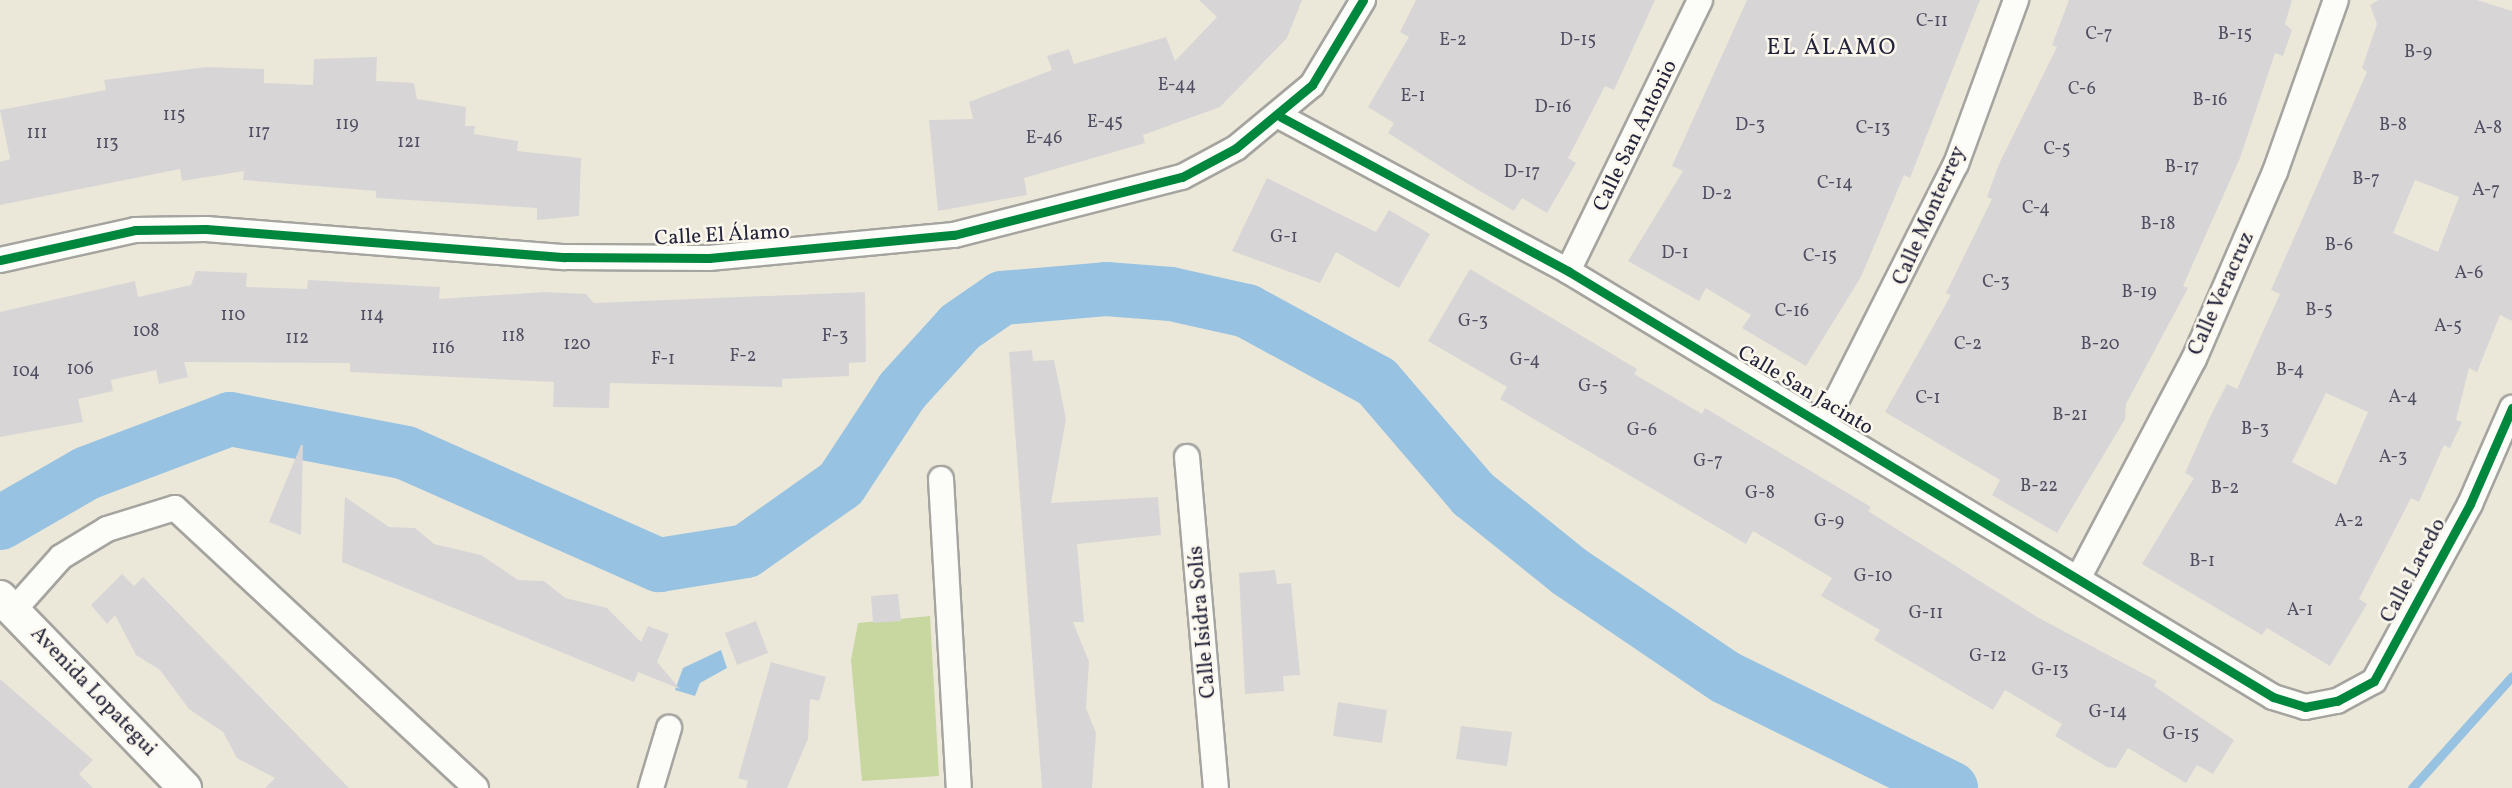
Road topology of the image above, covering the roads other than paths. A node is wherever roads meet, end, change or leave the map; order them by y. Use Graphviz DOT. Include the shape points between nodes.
graph roads {
  1 [pos="1363,0"];
  2 [pos="1700,0"];
  3 [pos="2016,0"];
  4 [pos="2336,0"];
  5 [pos="1281,117"];
  6 [pos="0,260"];
  7 [pos="1567,271"];
  8 [pos="2512,408"];
  9 [pos="1825,423"];
  10 [pos="1187,457"];
  11 [pos="941,479"];
  12 [pos="2080,575"];
  13 [pos="7,604"];
  14 [pos="2305,706"];
  15 [pos="669,728"];
  16 [pos="185,788"];
  17 [pos="476,788"];
  18 [pos="651,788"];
  19 [pos="959,788"];
  20 [pos="1216,788"];
  1 -- 5 [label="street, Calle El Álamo" via="1312,85"];
  2 -- 7 [label="street, Calle San Antonio"];
  3 -- 9 [label="street, Calle Monterrey" via="1956,163"];
  4 -- 12 [label="street, Calle Veracruz" via="2276,172 2194,359"];
  5 -- 6 [label="street, Calle El Álamo" via="1182,177 954,235 709,258 565,257 206,229 135,230"];
  5 -- 7 [label="street, Calle San Jacinto"];
  7 -- 9 [label="street, Calle San Jacinto"];
  8 -- 14 [label="street, Calle Laredo" via="2469,504 2374,681 2337,701"];
  9 -- 12 [label="street, Calle San Jacinto"];
  10 -- 20 [label="street, Calle Isidra Solís"];
  11 -- 19 [label="street"];
  12 -- 14 [label="street, Calle San Jacinto" via="2273,697"];
  13 -- 16 [label="street, Avenida Lopategui"];
  13 -- 17 [label="street" via="61,557 107,529 175,508"];
  15 -- 18 [label="street"];
}
